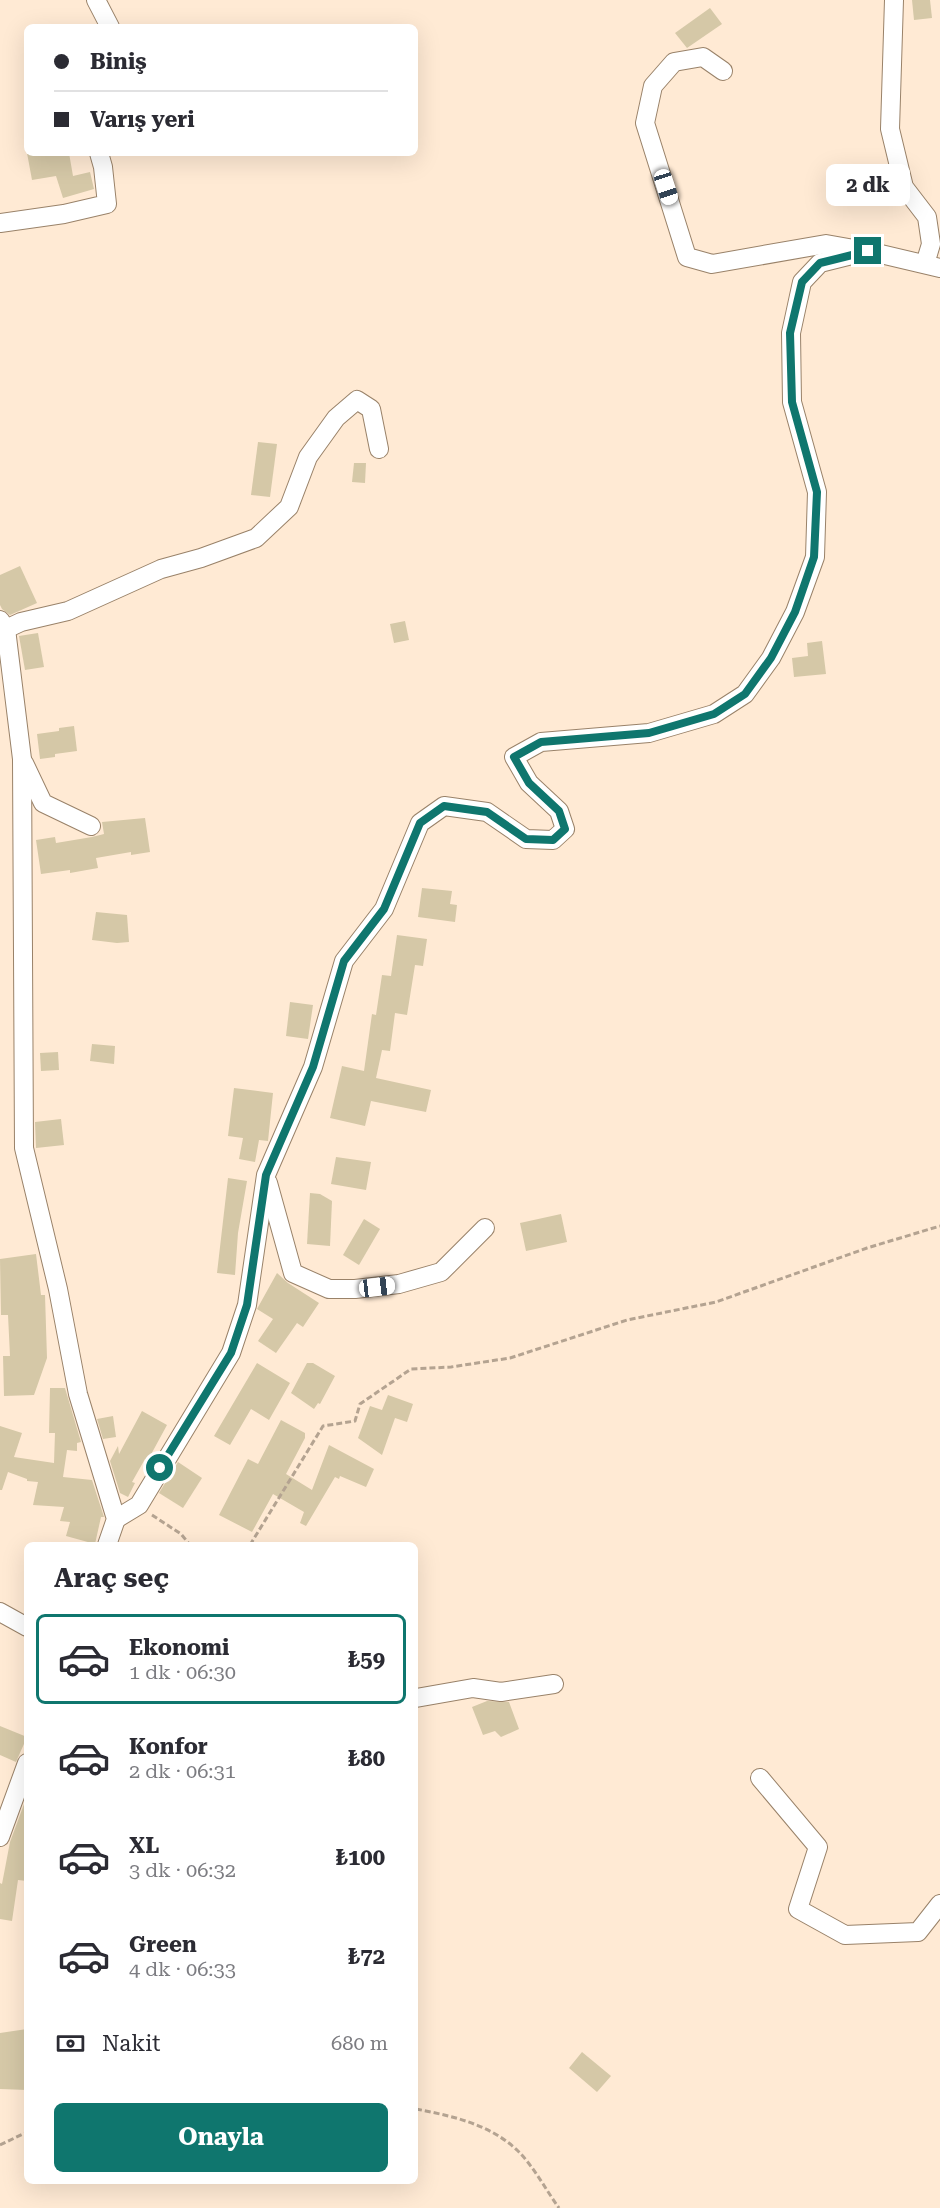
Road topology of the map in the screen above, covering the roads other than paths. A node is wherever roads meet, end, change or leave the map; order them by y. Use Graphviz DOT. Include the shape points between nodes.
graph roads {
  1 [pos="96,0"];
  2 [pos="894,0"];
  3 [pos="108,24"];
  4 [pos="723,71"];
  5 [pos="100,156"];
  6 [pos="0,224"];
  7 [pos="868,251"];
  8 [pos="932,266"];
  9 [pos="379,449"];
  10 [pos="3,624"];
  11 [pos="22,759"];
  12 [pos="91,826"];
  13 [pos="266,1175"];
  14 [pos="485,1228"];
  15 [pos="116,1519"];
  16 [pos="108,1542"];
  17 [pos="0,1612"];
  18 [pos="24,1625"];
  19 [pos="554,1684"];
  20 [pos="418,1698"];
  21 [pos="24,1771"];
  22 [pos="760,1778"];
  23 [pos="0,1837"];
  24 [pos="940,1904"];
  1 -- 3 [label="street"];
  2 -- 8 [label="street" via="890,129 904,188 927,217"];
  4 -- 7 [label="street" via="703,57 674,62 653,86 645,123 687,257 712,264 826,244"];
  5 -- 6 [label="street" via="107,204"];
  7 -- 8 [label="street"];
  7 -- 13 [label="street" via="820,263 802,282 790,333 792,402 817,492 814,557 795,612 771,658 745,694 714,714 649,733 541,742 514,757 529,783 559,811 565,829 553,840 526,839 487,812 444,806 420,823 384,909 344,961 313,1067"];
  9 -- 10 [label="street" via="371,409 357,400 336,418 308,457 289,507 256,538 161,569 68,611"];
  10 -- 11 [label="street"];
  11 -- 12 [label="street" via="43,803"];
  11 -- 15 [label="street" via="24,1148 78,1394"];
  13 -- 14 [label="street" via="293,1273 329,1289 399,1284 441,1272"];
  13 -- 15 [label="street" via="247,1305 231,1353 139,1505"];
  15 -- 16 [label="street"];
  17 -- 18 [label="street"];
  19 -- 20 [label="street" via="501,1692 473,1688"];
  21 -- 23 [label="street"];
  22 -- 24 [label="street" via="818,1847 798,1909 844,1935 918,1932"];
}
